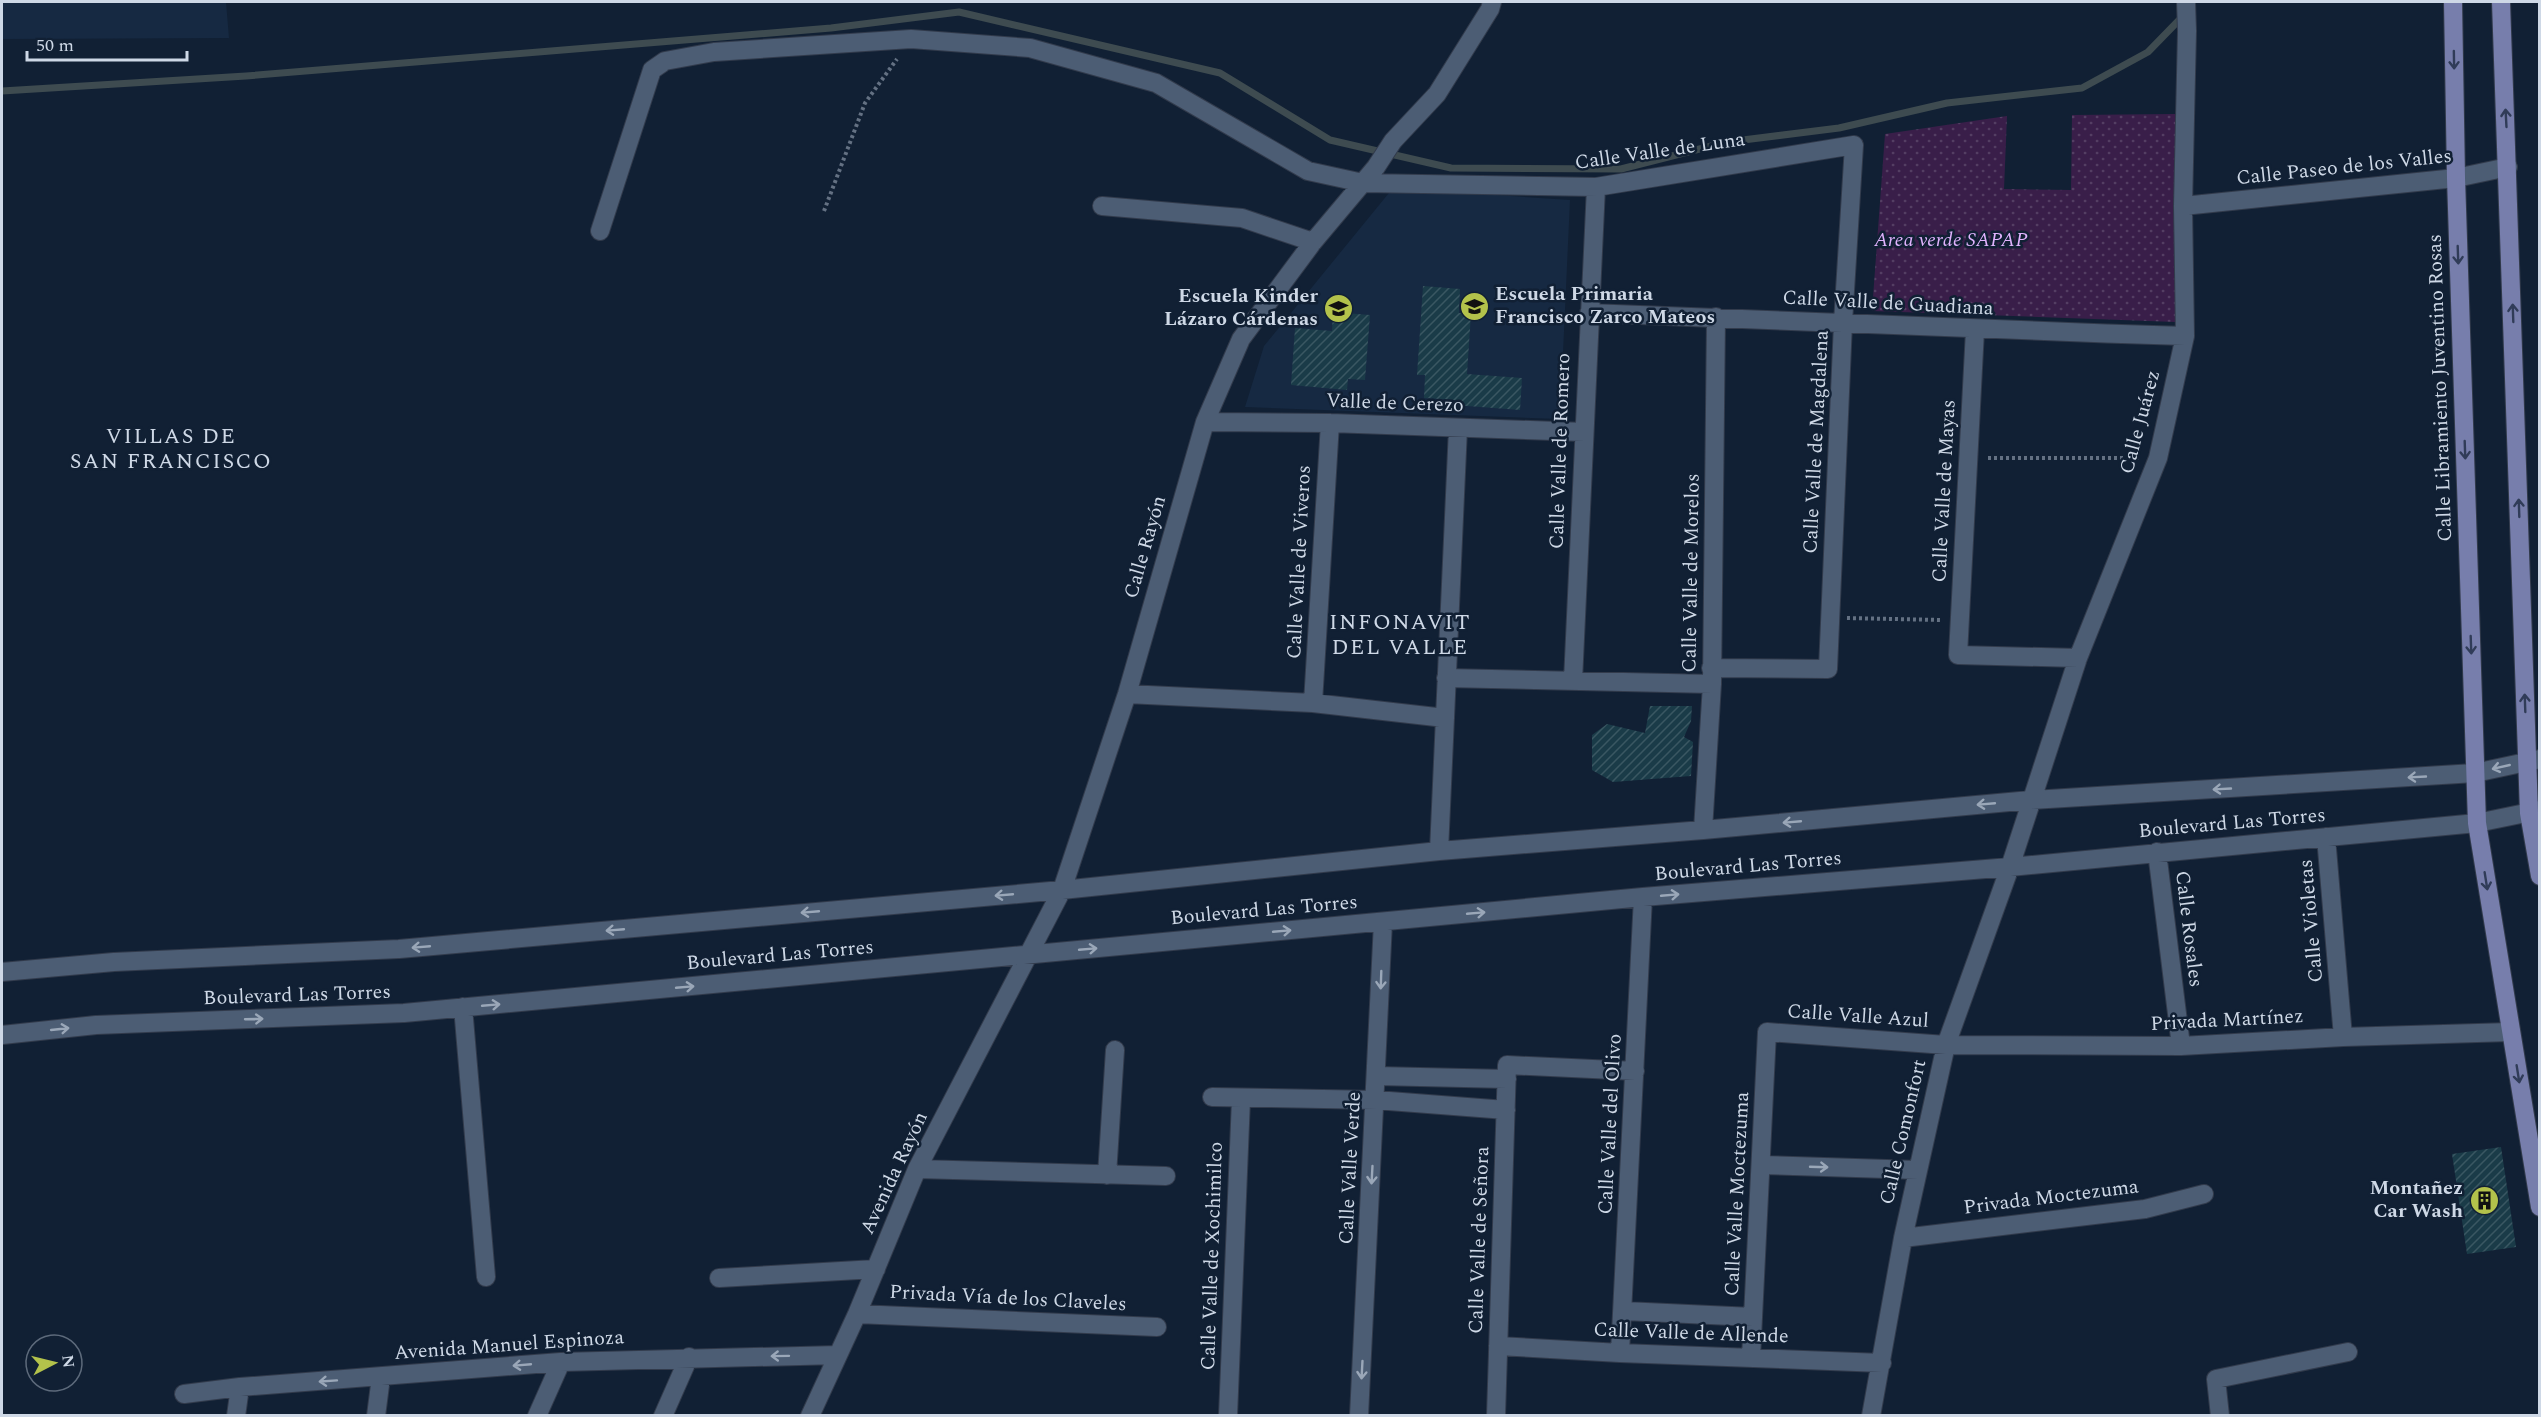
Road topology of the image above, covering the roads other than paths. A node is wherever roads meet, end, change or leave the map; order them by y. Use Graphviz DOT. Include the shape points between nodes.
graph roads {
  1 [pos="1492,2"];
  2 [pos="2186,2"];
  3 [pos="2453,2"];
  4 [pos="2501,2"];
  5 [pos="1854,145"];
  6 [pos="2508,167"];
  7 [pos="2456,178"];
  8 [pos="1363,183"];
  9 [pos="1596,187"];
  10 [pos="1102,206"];
  11 [pos="2183,206"];
  12 [pos="600,231"];
  13 [pos="1313,242"];
  14 [pos="1589,313"];
  15 [pos="1716,317"];
  16 [pos="1843,323"];
  17 [pos="1975,330"];
  18 [pos="2185,336"];
  19 [pos="1204,422"];
  20 [pos="1330,423"];
  21 [pos="1458,428"];
  22 [pos="1584,432"];
  23 [pos="2078,658"];
  24 [pos="1712,676"];
  25 [pos="1446,678"];
  26 [pos="1573,681"];
  27 [pos="1127,694"];
  28 [pos="1313,703"];
  29 [pos="1445,718"];
  30 [pos="2533,760"];
  31 [pos="2475,773"];
  32 [pos="2031,800"];
  33 [pos="2534,812"];
  34 [pos="2477,823"];
  35 [pos="1703,830"];
  36 [pos="2326,837"];
  37 [pos="1439,851"];
  38 [pos="2157,852"];
  39 [pos="2010,867"];
  40 [pos="2540,876"];
  41 [pos="1062,890"];
  42 [pos="1643,897"];
  43 [pos="1383,922"];
  44 [pos="1030,955"];
  45 [pos="2,972"];
  46 [pos="463,1007"];
  47 [pos="1767,1032"];
  48 [pos="2511,1032"];
  49 [pos="2,1035"];
  50 [pos="2343,1037"];
  51 [pos="1946,1045"];
  52 [pos="2181,1046"];
  53 [pos="1115,1050"];
  54 [pos="1635,1071"];
  55 [pos="1507,1072"];
  56 [pos="1377,1076"];
  57 [pos="1212,1097"];
  58 [pos="1241,1099"];
  59 [pos="1376,1100"];
  60 [pos="1506,1110"];
  61 [pos="1761,1165"];
  62 [pos="917,1169"];
  63 [pos="1918,1170"];
  64 [pos="1107,1175"];
  65 [pos="1166,1176"];
  66 [pos="2204,1194"];
  67 [pos="2540,1207"];
  68 [pos="1903,1238"];
  69 [pos="876,1269"];
  70 [pos="486,1277"];
  71 [pos="719,1278"];
  72 [pos="1624,1311"];
  73 [pos="857,1314"];
  74 [pos="1753,1317"];
  75 [pos="1157,1327"];
  76 [pos="1498,1346"];
  77 [pos="2348,1352"];
  78 [pos="1620,1353"];
  79 [pos="838,1355"];
  80 [pos="689,1357"];
  81 [pos="1751,1358"];
  82 [pos="561,1362"];
  83 [pos="1881,1363"];
  84 [pos="381,1377"];
  85 [pos="240,1386"];
  86 [pos="184,1394"];
  87 [pos="236,1416"];
  88 [pos="376,1416"];
  89 [pos="537,1416"];
  90 [pos="663,1416"];
  91 [pos="810,1416"];
  92 [pos="1228,1416"];
  93 [pos="1359,1416"];
  94 [pos="1496,1416"];
  95 [pos="1871,1416"];
  96 [pos="2220,1416"];
  1 -- 8 [label="street, Calle Rayón" via="1437,94 1393,141"];
  2 -- 11 [label="street, Calle Juárez"];
  3 -- 7 [label="main road, Calle Libramiento Juventino Rosas, one-way"];
  6 -- 4 [label="main road, one-way"];
  5 -- 9 [label="street, Calle Valle de Luna"];
  5 -- 16 [label="street, Calle Valle de Magdalena"];
  6 -- 7 [label="street, Calle Paseo de los Valles"];
  30 -- 6 [label="main road, one-way"];
  7 -- 11 [label="street, Calle Paseo de los Valles"];
  7 -- 31 [label="main road, Calle Libramiento Juventino Rosas, one-way"];
  8 -- 9 [label="street, Calle Valle de Luna"];
  8 -- 12 [label="street, Calle Valle de Luna" via="1308,171 1156,84 1030,48 911,39 714,52 665,61 652,70"];
  8 -- 13 [label="street, Calle Rayón"];
  9 -- 14 [label="street, Calle Valle de Romero"];
  10 -- 13 [label="street" via="1242,218"];
  11 -- 18 [label="street, Calle Juárez"];
  13 -- 19 [label="street, Calle Rayón" via="1241,339"];
  14 -- 15 [label="street, Calle Valle de Guadiana"];
  14 -- 22 [label="street, Calle Valle de Romero"];
  15 -- 16 [label="street, Calle Valle de Guadiana"];
  15 -- 24 [label="street, Calle Valle de Morelos"];
  16 -- 17 [label="street, Calle Valle de Guadiana"];
  16 -- 24 [label="street, Calle Valle de Magdalena" via="1828,669"];
  17 -- 18 [label="street, Calle Valle de Guadiana"];
  17 -- 23 [label="street, Calle Valle de Mayas" via="1958,655"];
  18 -- 23 [label="street, Calle Juárez" via="2158,458"];
  19 -- 20 [label="street, Valle de Cerezo"];
  19 -- 27 [label="street, Calle Rayón"];
  20 -- 21 [label="street, Valle de Cerezo"];
  20 -- 28 [label="street, Calle Valle de Viveros"];
  21 -- 22 [label="street, Valle de Cerezo"];
  21 -- 25 [label="street"];
  22 -- 26 [label="street, Calle Valle de Romero"];
  23 -- 32 [label="street, Calle Juárez"];
  24 -- 26 [label="street"];
  24 -- 35 [label="street, Calle Valle de Morelos"];
  25 -- 26 [label="street"];
  25 -- 29 [label="street"];
  27 -- 28 [label="street"];
  27 -- 41 [label="street, Calle Rayón"];
  28 -- 29 [label="street"];
  29 -- 37 [label="street"];
  30 -- 31 [label="street, Boulevard Las Torres, one-way"];
  30 -- 33 [label="main road"];
  31 -- 32 [label="street, Boulevard Las Torres, one-way"];
  31 -- 34 [label="main road, Calle Libramiento Juventino Rosas"];
  32 -- 35 [label="street, Boulevard Las Torres, one-way"];
  32 -- 39 [label="street, Calle Juárez"];
  33 -- 34 [label="street, Boulevard Las Torres"];
  33 -- 40 [label="main road"];
  34 -- 36 [label="street, Boulevard Las Torres"];
  34 -- 48 [label="main road, Calle Libramiento Juventino Rosas, one-way"];
  35 -- 37 [label="street, Boulevard Las Torres"];
  36 -- 38 [label="street, Boulevard Las Torres"];
  36 -- 50 [label="street, Calle Violetas"];
  37 -- 41 [label="street, Boulevard Las Torres"];
  38 -- 39 [label="street, Boulevard Las Torres"];
  38 -- 52 [label="street, Calle Rosales"];
  42 -- 39 [label="street, Boulevard Las Torres, one-way"];
  39 -- 51 [label="street, Calle Comonfort"];
  41 -- 44 [label="street, Calle Rayón"];
  41 -- 45 [label="street, Boulevard Las Torres, one-way" via="399,949 114,962"];
  43 -- 42 [label="street, Boulevard Las Torres, one-way"];
  42 -- 54 [label="street, Calle Valle del Olivo"];
  44 -- 43 [label="street, Boulevard Las Torres, one-way"];
  43 -- 56 [label="street, Calle Valle Verde, one-way"];
  46 -- 44 [label="street, Boulevard Las Torres, one-way"];
  44 -- 62 [label="street, Avenida Rayón"];
  49 -- 46 [label="street, Boulevard Las Torres, one-way" via="96,1025 404,1013"];
  46 -- 70 [label="street"];
  47 -- 51 [label="street, Calle Valle Azul"];
  47 -- 61 [label="street, Calle Valle Moctezuma"];
  48 -- 50 [label="street, Privada Martínez"];
  48 -- 67 [label="main road, Calle Libramiento Juventino Rosas, one-way"];
  50 -- 52 [label="street, Privada Martínez"];
  51 -- 52 [label="street, Privada Martínez"];
  51 -- 63 [label="street, Calle Comonfort"];
  53 -- 64 [label="street"];
  54 -- 55 [label="street"];
  54 -- 72 [label="street, Calle Valle del Olivo"];
  55 -- 56 [label="street"];
  55 -- 60 [label="street, Calle Valle de Señora"];
  56 -- 59 [label="street, Calle Valle Verde"];
  57 -- 58 [label="street"];
  58 -- 59 [label="street"];
  58 -- 92 [label="street, Calle Valle de Xochimilco"];
  59 -- 60 [label="street"];
  59 -- 93 [label="street, Calle Valle Verde, one-way"];
  60 -- 76 [label="street, Calle Valle de Señora"];
  61 -- 63 [label="street, one-way"];
  61 -- 74 [label="street, Calle Valle Moctezuma"];
  62 -- 64 [label="street"];
  62 -- 69 [label="street, Avenida Rayón"];
  63 -- 68 [label="street, Calle Comonfort"];
  64 -- 65 [label="street"];
  66 -- 68 [label="street, Privada Moctezuma" via="2145,1209"];
  68 -- 83 [label="street, Calle Comonfort"];
  69 -- 71 [label="street"];
  69 -- 73 [label="street, Avenida Rayón"];
  72 -- 74 [label="street"];
  72 -- 78 [label="street, Calle Valle del Olivo"];
  73 -- 75 [label="street, Privada Vía de los Claveles"];
  73 -- 79 [label="street, Avenida Rayón"];
  74 -- 81 [label="street, Calle Valle Moctezuma"];
  76 -- 78 [label="street, Calle Valle de Allende"];
  76 -- 94 [label="street, Calle Valle de Señora"];
  77 -- 96 [label="street" via="2216,1379"];
  78 -- 81 [label="street, Calle Valle de Allende"];
  79 -- 80 [label="street, Avenida Manuel Espinoza, one-way"];
  79 -- 91 [label="street, Avenida Rayón"];
  80 -- 82 [label="street, Avenida Manuel Espinoza"];
  80 -- 90 [label="street"];
  81 -- 83 [label="street, Calle Valle de Allende"];
  82 -- 84 [label="street, Avenida Manuel Espinoza, one-way"];
  82 -- 89 [label="street"];
  83 -- 95 [label="street, Calle Comonfort"];
  84 -- 85 [label="street, Avenida Manuel Espinoza, one-way"];
  84 -- 88 [label="street"];
  85 -- 86 [label="street, Avenida Manuel Espinoza"];
  85 -- 87 [label="street"];
}
